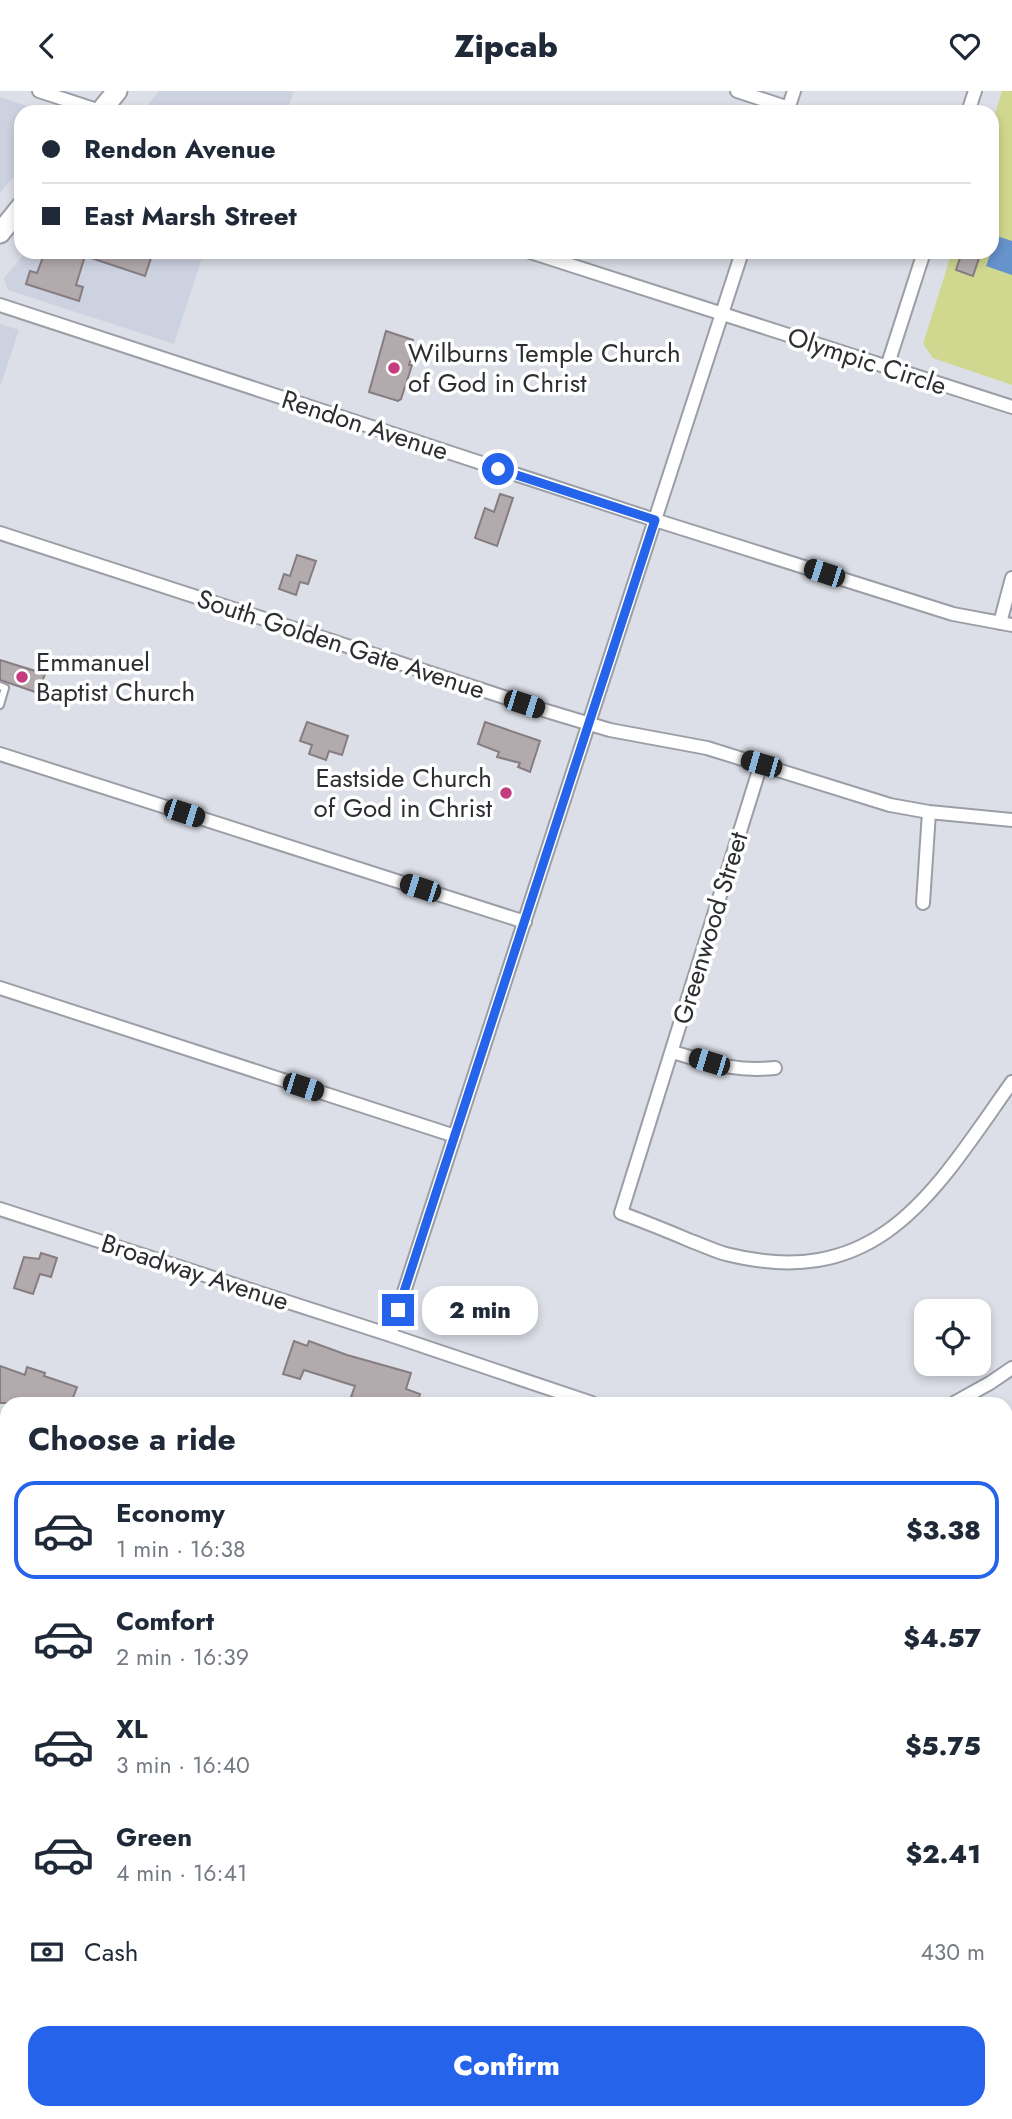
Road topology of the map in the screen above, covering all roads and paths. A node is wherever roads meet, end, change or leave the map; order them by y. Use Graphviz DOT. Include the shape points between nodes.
graph roads {
  1 [pos="39,91"];
  2 [pos="117,91"];
  3 [pos="737,91"];
  4 [pos="80,105"];
  5 [pos="106,105"];
  6 [pos="775,105"];
  7 [pos="14,216"];
  8 [pos="0,233"];
  9 [pos="551,259"];
  10 [pos="740,259"];
  11 [pos="921,259"];
  12 [pos="0,306"];
  13 [pos="722,315"];
  14 [pos="887,367"];
  15 [pos="1012,407"];
  16 [pos="655,520"];
  17 [pos="0,533"];
  18 [pos="1012,578"];
  19 [pos="1006,624"];
  20 [pos="0,686"];
  21 [pos="0,705"];
  22 [pos="589,724"];
  23 [pos="0,754"];
  24 [pos="761,764"];
  25 [pos="929,812"];
  26 [pos="1012,820"];
  27 [pos="923,903"];
  28 [pos="525,922"];
  29 [pos="0,988"];
  30 [pos="673,1052"];
  31 [pos="775,1068"];
  32 [pos="1012,1082"];
  33 [pos="455,1136"];
  34 [pos="0,1209"];
  35 [pos="390,1335"];
  36 [pos="1012,1368"];
  37 [pos="574,1397"];
  38 [pos="965,1397"];
  1 -- 4 [label="street"];
  2 -- 5 [label="main road"];
  3 -- 6 [label="street"];
  7 -- 8 [label="main road"];
  9 -- 13 [label="street, Olympic Circle"];
  10 -- 13 [label="street"];
  11 -- 14 [label="street"];
  12 -- 16 [label="street, Rendon Avenue"];
  13 -- 14 [label="street, Olympic Circle"];
  13 -- 16 [label="street"];
  14 -- 15 [label="street, Olympic Circle"];
  16 -- 19 [label="street, Rendon Avenue" via="953,614"];
  16 -- 22 [label="street"];
  17 -- 22 [label="street, South Golden Gate Avenue"];
  18 -- 19 [label="street"];
  20 -- 21 [label="lane" via="5,688"];
  22 -- 24 [label="street, South Golden Gate Avenue"];
  22 -- 28 [label="street"];
  23 -- 28 [label="street"];
  24 -- 25 [label="street, South Golden Gate Avenue" via="890,805"];
  24 -- 30 [label="street, Greenwood Street"];
  25 -- 26 [label="street, South Golden Gate Avenue"];
  25 -- 27 [label="street"];
  28 -- 33 [label="street"];
  29 -- 33 [label="street"];
  30 -- 31 [label="street" via="727,1068"];
  30 -- 32 [label="street, Greenwood Street" via="621,1213 723,1253 788,1262 854,1250 899,1224 937,1187"];
  33 -- 35 [label="street"];
  34 -- 35 [label="street, Broadway Avenue"];
  35 -- 37 [label="street, Broadway Avenue"];
  36 -- 38 [label="street"];
}
